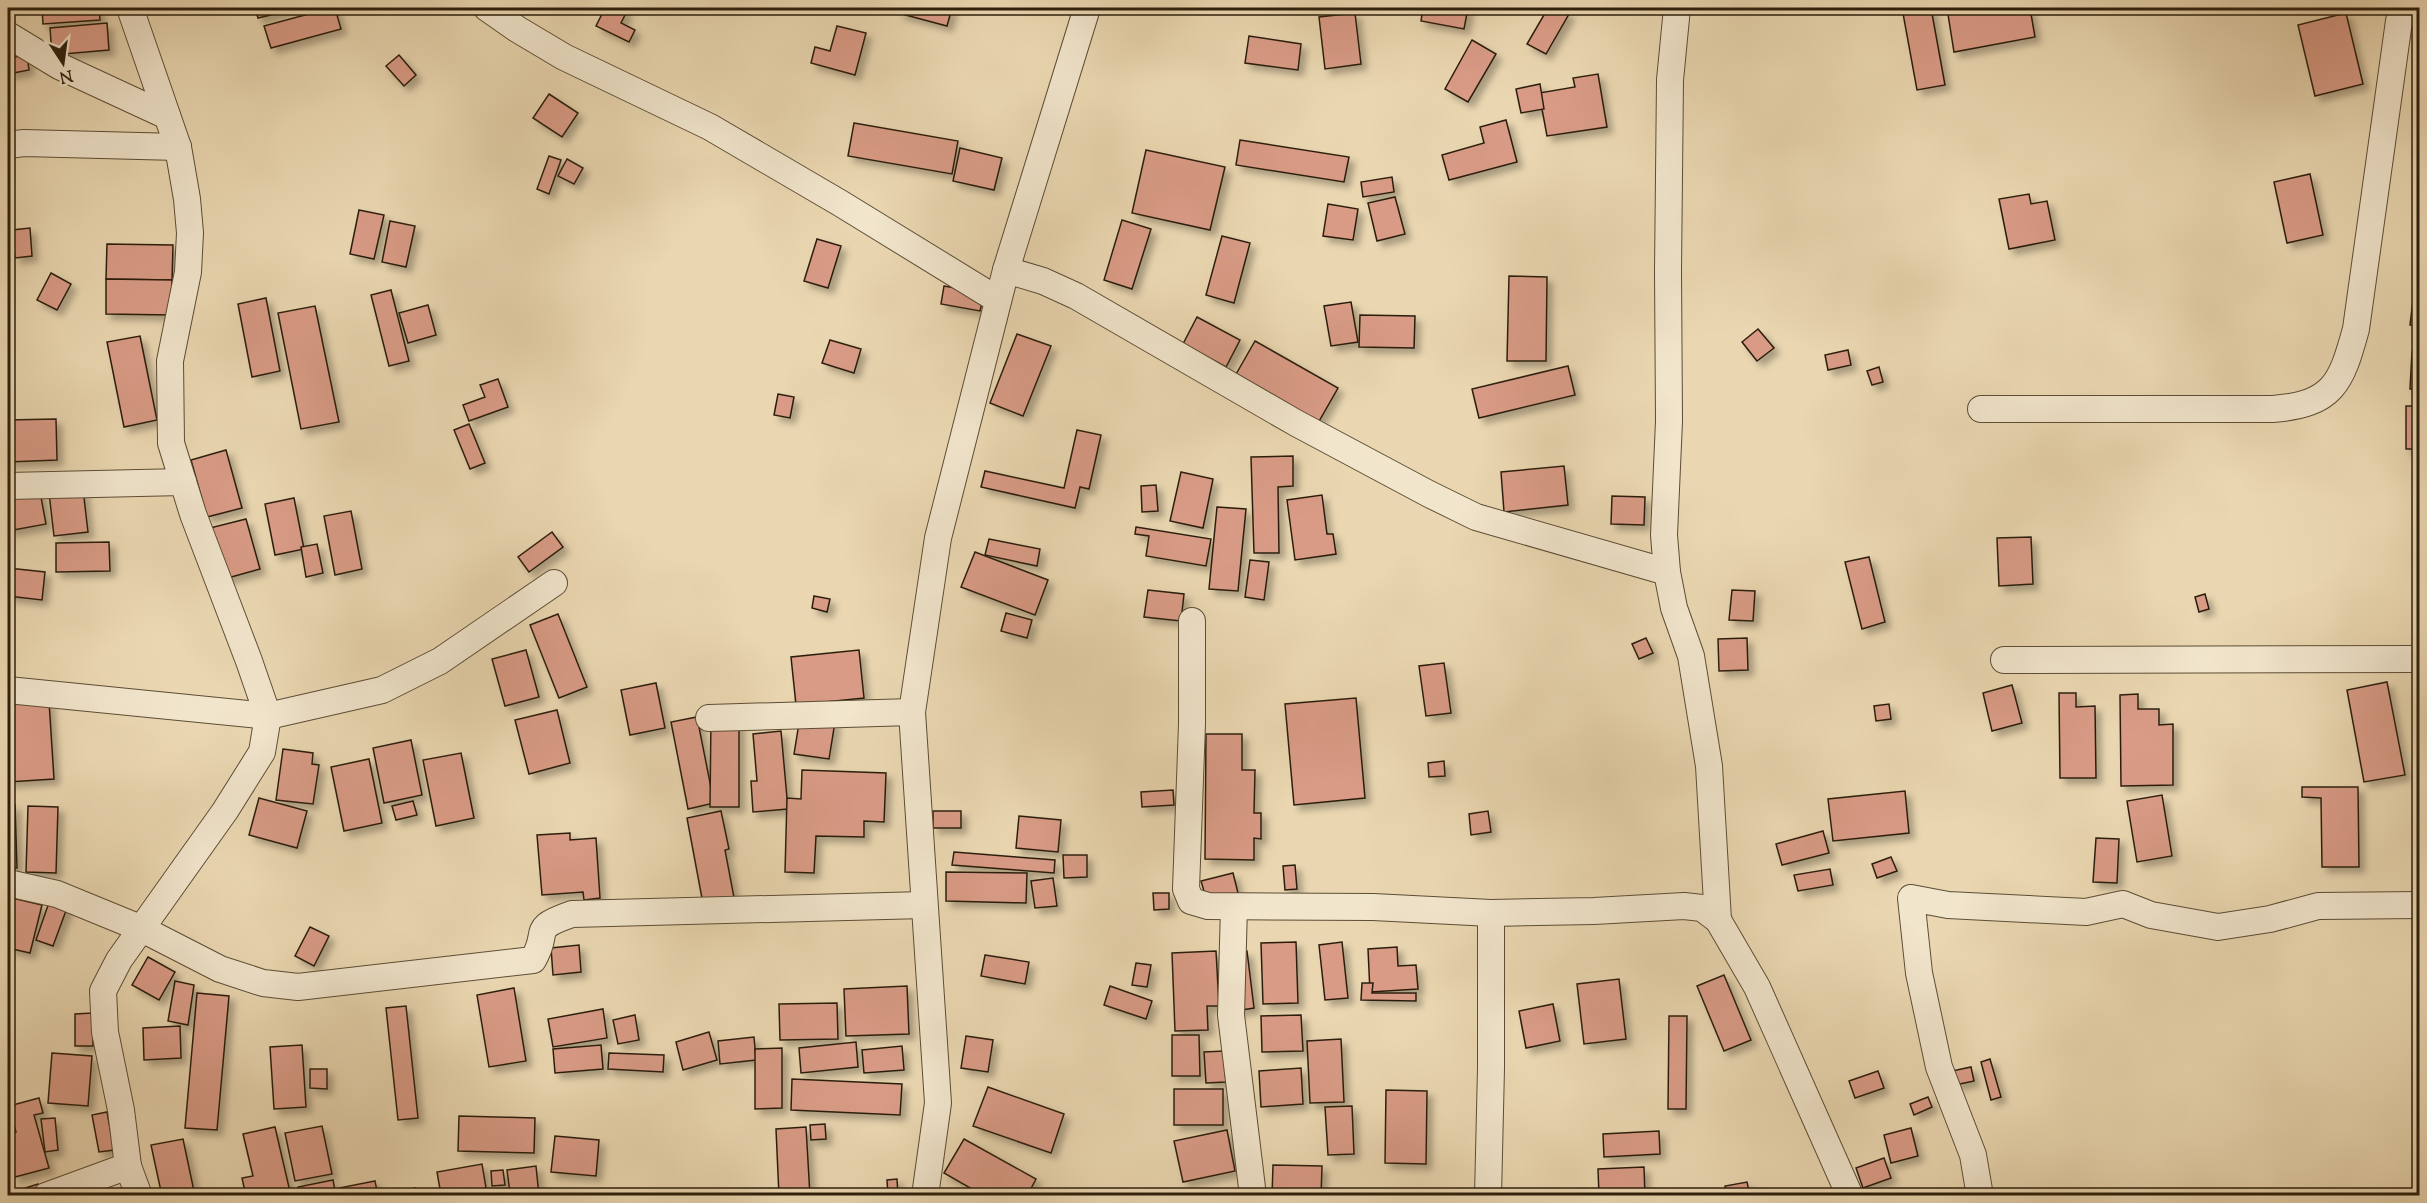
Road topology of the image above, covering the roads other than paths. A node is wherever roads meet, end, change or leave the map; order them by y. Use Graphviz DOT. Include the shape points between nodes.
graph roads {
  1 [pos="130,8"];
  2 [pos="487,8"];
  3 [pos="1087,8"];
  4 [pos="1677,8"];
  5 [pos="2406,8"];
  6 [pos="8,35"];
  7 [pos="167,116"];
  8 [pos="8,145"];
  9 [pos="177,147"];
  10 [pos="1006,270"];
  11 [pos="998,300"];
  12 [pos="1981,409"];
  13 [pos="183,482"];
  14 [pos="8,486"];
  15 [pos="1667,572"];
  16 [pos="554,584"];
  17 [pos="1192,621"];
  18 [pos="2420,659"];
  19 [pos="2004,660"];
  20 [pos="8,690"];
  21 [pos="912,712"];
  22 [pos="268,716"];
  23 [pos="709,718"];
  24 [pos="8,883"];
  25 [pos="924,905"];
  26 [pos="2420,905"];
  27 [pos="1234,907"];
  28 [pos="1491,913"];
  29 [pos="1718,920"];
  30 [pos="140,928"];
  31 [pos="128,1167"];
  32 [pos="46,1196"];
  33 [pos="139,1196"];
  34 [pos="925,1196"];
  35 [pos="1253,1196"];
  36 [pos="1488,1196"];
  37 [pos="1850,1196"];
  38 [pos="1980,1196"];
  1 -- 7 [label="street"];
  2 -- 11 [label="street" via="564,57 710,127"];
  3 -- 10 [label="street"];
  4 -- 15 [label="street" via="1670,80"];
  5 -- 12 [label="street" via="2399,21 2356,329 2330,390 2318,400 2273,409"];
  6 -- 7 [label="street" via="59,66"];
  7 -- 9 [label="street"];
  8 -- 9 [label="street"];
  9 -- 13 [label="street" via="190,233 188,272 170,361 170,402 171,442"];
  10 -- 11 [label="street"];
  10 -- 15 [label="street" via="1076,296 1296,423 1476,517"];
  11 -- 21 [label="street" via="938,538"];
  13 -- 14 [label="street"];
  13 -- 22 [label="street"];
  15 -- 29 [label="street" via="1674,608 1691,656 1709,766"];
  16 -- 22 [label="street" via="440,661 382,690"];
  17 -- 27 [label="street" via="1185,888 1191,901"];
  18 -- 19 [label="street"];
  20 -- 22 [label="street"];
  21 -- 23 [label="street"];
  21 -- 25 [label="street"];
  22 -- 30 [label="street" via="262,752 225,812"];
  24 -- 30 [label="street" via="57,894"];
  25 -- 30 [label="street" via="572,914 543,928 533,960 298,987 263,983 220,969"];
  25 -- 34 [label="street" via="938,1103"];
  26 -- 38 [label="street" via="2318,906 2218,927 2151,915 2123,904 2086,912 1948,905 1911,898 1919,973 1939,1067 1973,1155"];
  27 -- 28 [label="street" via="1373,907"];
  27 -- 35 [label="street" via="1231,1015"];
  28 -- 29 [label="street" via="1684,906 1702,908"];
  28 -- 36 [label="street"];
  29 -- 37 [label="street" via="1757,987"];
  30 -- 31 [label="street" via="104,992 105,1032"];
  31 -- 32 [label="street"];
  31 -- 33 [label="street"];
}
